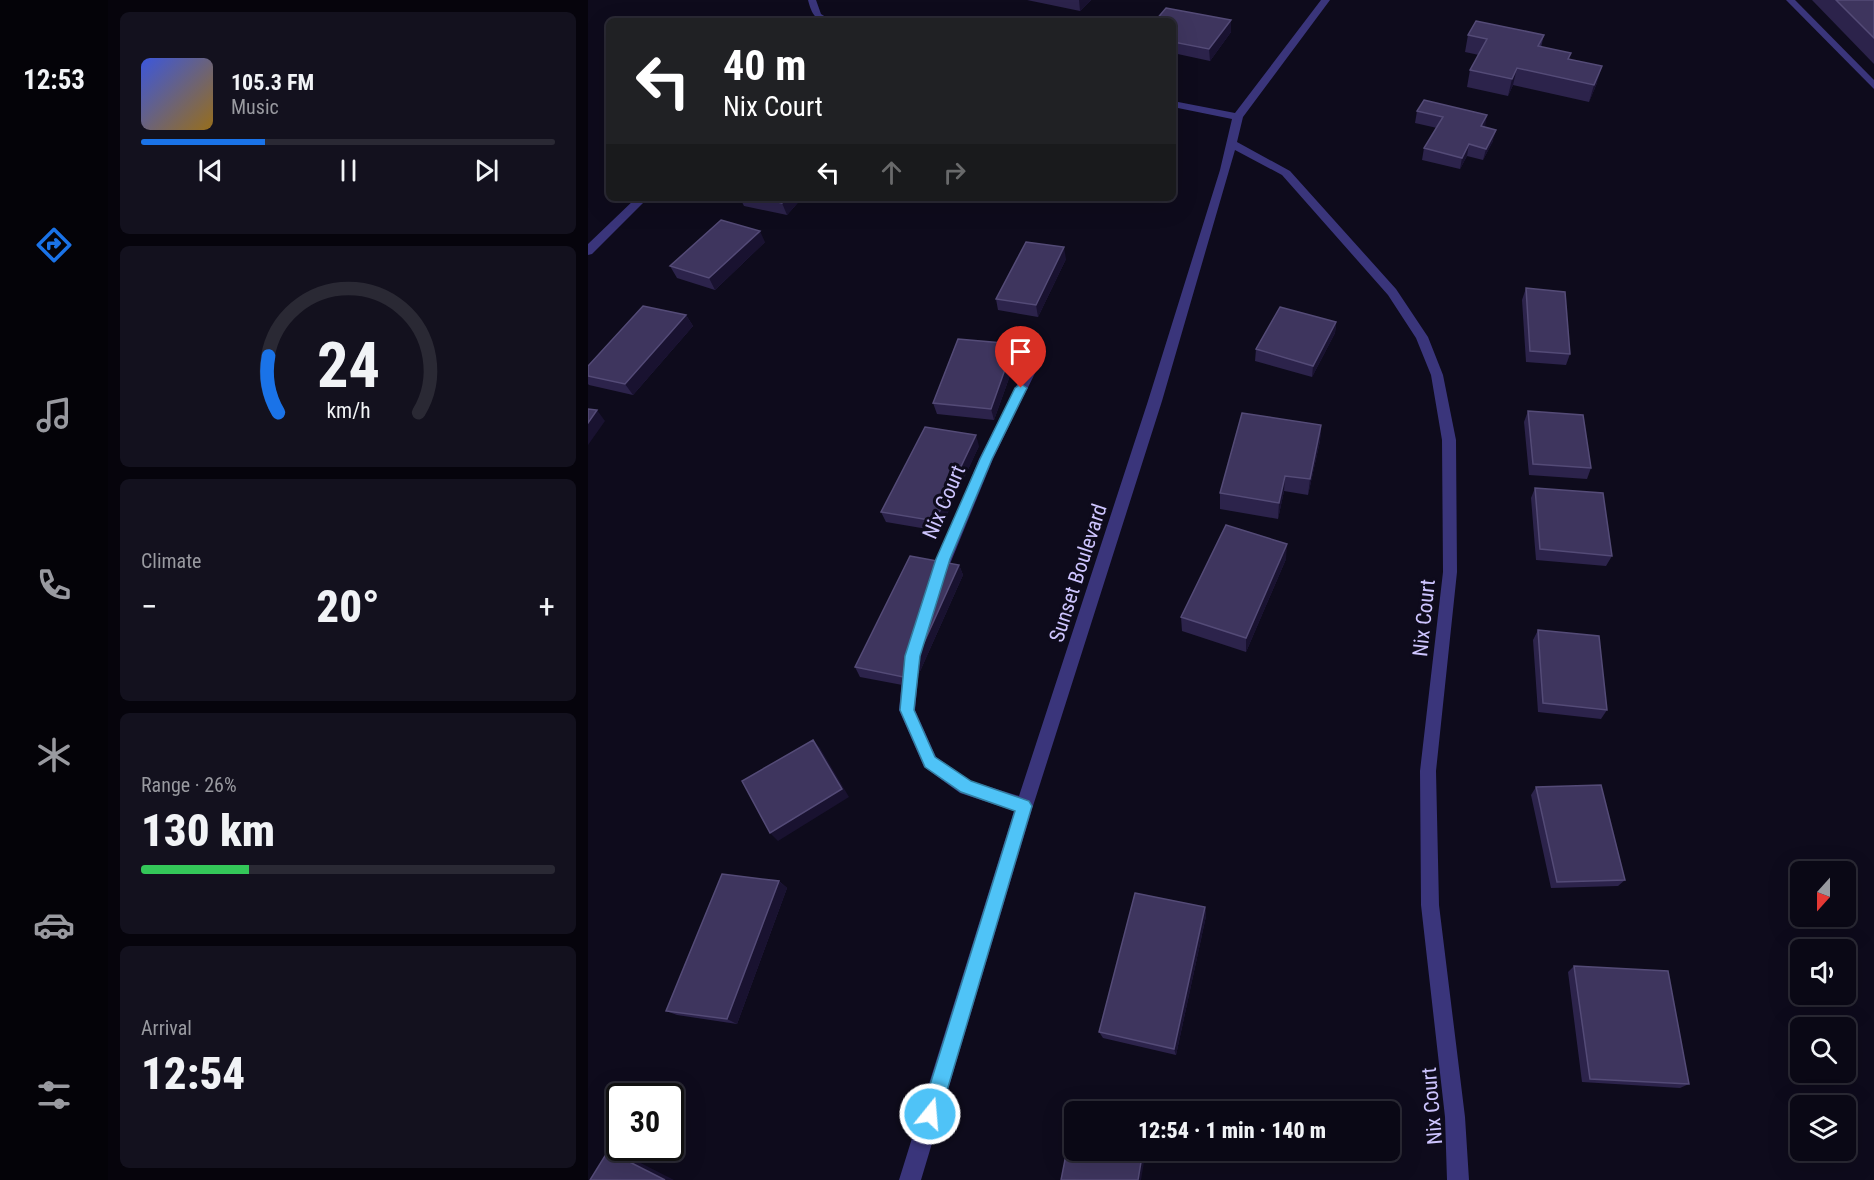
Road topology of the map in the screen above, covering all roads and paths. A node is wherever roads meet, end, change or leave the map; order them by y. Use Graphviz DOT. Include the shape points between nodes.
graph roads {
  1 [pos="812,0"];
  2 [pos="1326,0"];
  3 [pos="1790,0"];
  4 [pos="815,18"];
  5 [pos="1874,86"];
  6 [pos="1176,105"];
  7 [pos="1238,117"];
  8 [pos="1232,144"];
  9 [pos="639,201"];
  10 [pos="588,251"];
  11 [pos="1030,371"];
  12 [pos="933,591"];
  13 [pos="912,656"];
  14 [pos="1024,806"];
  15 [pos="910,1180"];
  16 [pos="1458,1180"];
  1 -- 4 [label="street"];
  2 -- 7 [label="street, Sunset Boulevard"];
  3 -- 5 [label="street"];
  6 -- 7 [label="street"];
  7 -- 8 [label="street, Sunset Boulevard"];
  8 -- 14 [label="street, Sunset Boulevard" via="1155,401"];
  8 -- 16 [label="street, Nix Court" via="1286,173 1392,292 1422,337 1437,375 1449,440 1450,572 1428,771 1430,905 1455,1117"];
  9 -- 10 [label="street"];
  11 -- 12 [label="street, Nix Court" via="986,459"];
  13 -- 14 [label="street" via="907,710 930,762 966,787"];
  14 -- 15 [label="street, Sunset Boulevard"];
}
